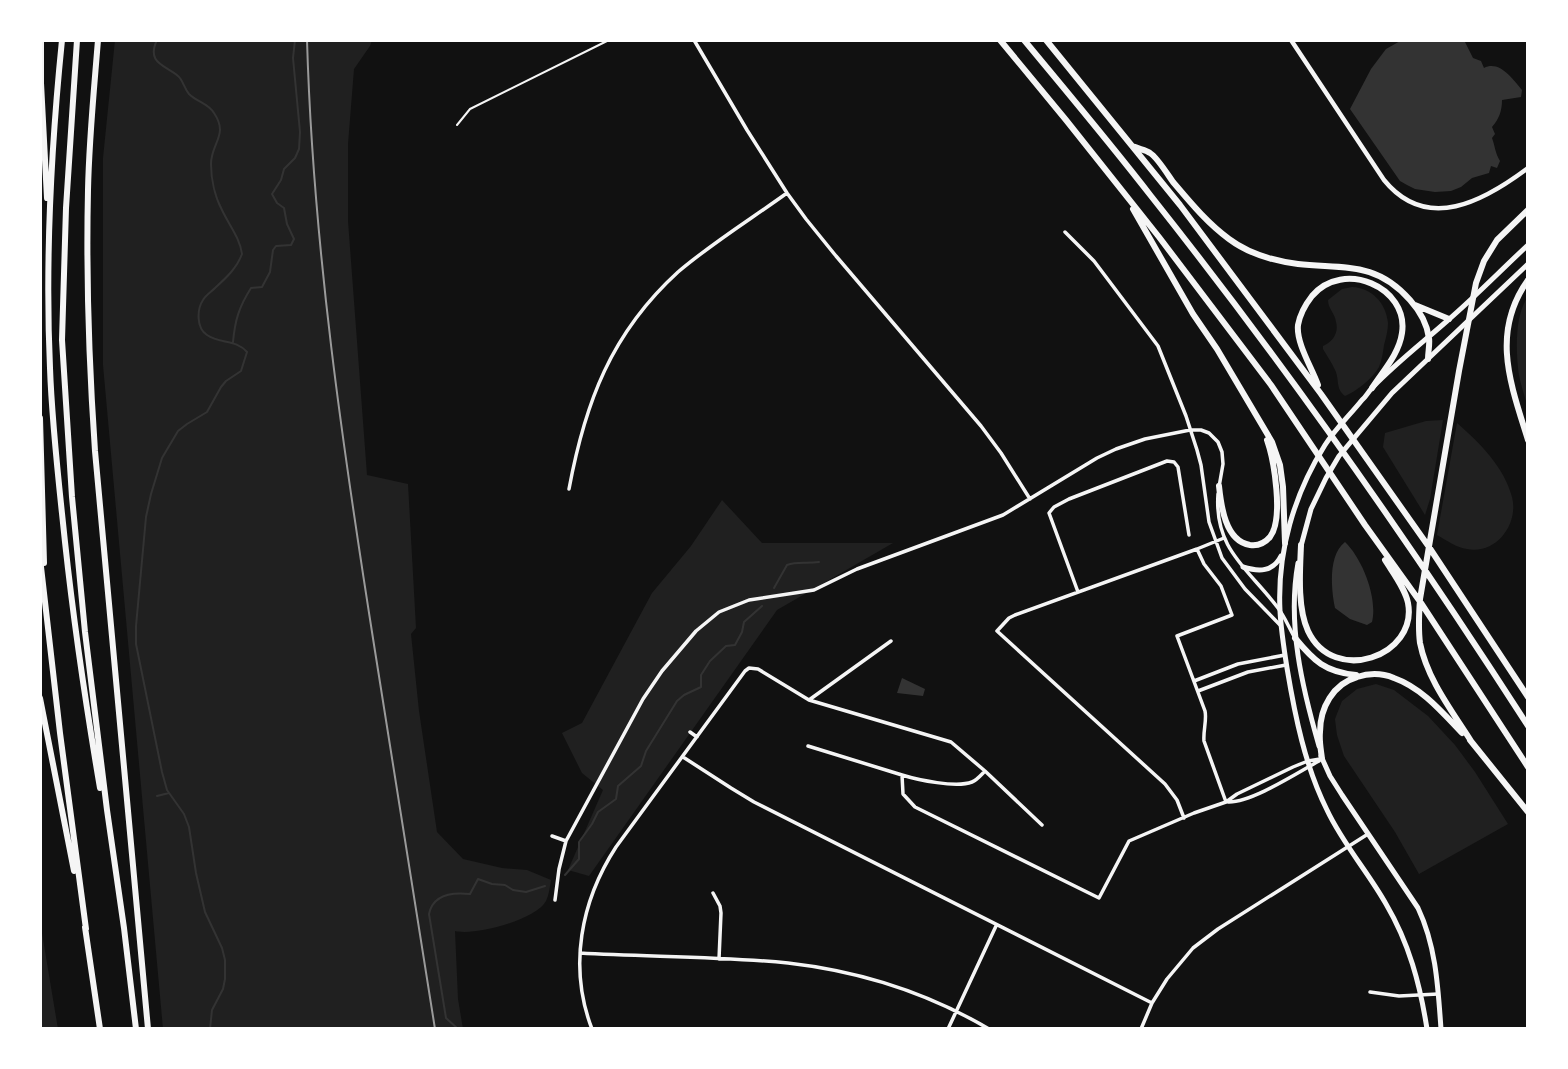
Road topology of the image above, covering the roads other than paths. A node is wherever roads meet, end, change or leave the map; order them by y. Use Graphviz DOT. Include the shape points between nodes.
graph roads {
  1 [pos="42,40"];
  2 [pos="62,40"];
  3 [pos="77,40"];
  4 [pos="98,40"];
  5 [pos="608,40"];
  6 [pos="694,40"];
  7 [pos="1000,40"];
  8 [pos="1024,40"];
  9 [pos="1046,40"];
  10 [pos="1290,40"];
  11 [pos="41,59"];
  12 [pos="457,125"];
  13 [pos="1133,147"];
  14 [pos="1528,168"];
  15 [pos="787,193"];
  16 [pos="1126,195"];
  17 [pos="1528,210"];
  18 [pos="1065,232"];
  19 [pos="49,235"];
  20 [pos="1528,245"];
  21 [pos="1528,264"];
  22 [pos="1528,280"];
  23 [pos="1413,304"];
  24 [pos="1450,319"];
  25 [pos="1429,337"];
  26 [pos="1428,359"];
  27 [pos="1372,388"];
  28 [pos="1321,394"];
  29 [pos="1257,415"];
  30 [pos="40,418"];
  31 [pos="1190,430"];
  32 [pos="1528,440"];
  33 [pos="1219,486"];
  34 [pos="569,489"];
  35 [pos="1030,499"];
  36 [pos="1365,525"];
  37 [pos="1189,535"];
  38 [pos="1224,538"];
  39 [pos="1215,541"];
  40 [pos="1301,545"];
  41 [pos="1284,546"];
  42 [pos="1197,549"];
  43 [pos="40,558"];
  44 [pos="1243,567"];
  45 [pos="1078,592"];
  46 [pos="1280,610"];
  47 [pos="46,617"];
  48 [pos="1281,626"];
  49 [pos="1295,638"];
  50 [pos="891,641"];
  51 [pos="1285,654"];
  52 [pos="1287,665"];
  53 [pos="1361,675"];
  54 [pos="1194,681"];
  55 [pos="1198,691"];
  56 [pos="1528,697"];
  57 [pos="40,698"];
  58 [pos="808,700"];
  59 [pos="1528,726"];
  60 [pos="690,732"];
  61 [pos="697,737"];
  62 [pos="1471,741"];
  63 [pos="808,746"];
  64 [pos="683,757"];
  65 [pos="1322,759"];
  66 [pos="1309,763"];
  67 [pos="1528,767"];
  68 [pos="985,771"];
  69 [pos="902,775"];
  70 [pos="1226,802"];
  71 [pos="1528,811"];
  72 [pos="1184,818"];
  73 [pos="1042,825"];
  74 [pos="1368,834"];
  75 [pos="552,836"];
  76 [pos="566,841"];
  77 [pos="1348,846"];
  78 [pos="713,893"];
  79 [pos="555,900"];
  80 [pos="997,925"];
  81 [pos="124,928"];
  82 [pos="86,929"];
  83 [pos="580,953"];
  84 [pos="719,959"];
  85 [pos="1370,992"];
  86 [pos="1438,994"];
  87 [pos="1422,996"];
  88 [pos="1152,1003"];
  89 [pos="957,1010"];
  90 [pos="100,1029"];
  91 [pos="135,1029"];
  92 [pos="148,1029"];
  93 [pos="592,1029"];
  94 [pos="948,1029"];
  95 [pos="989,1029"];
  96 [pos="1141,1029"];
  97 [pos="1427,1029"];
  98 [pos="1441,1029"];
  1 -- 11 [label="highway"];
  2 -- 19 [label="highway"];
  3 -- 81 [label="highway" via="62,340 85,632"];
  4 -- 92 [label="highway" via="88,187 90,374"];
  5 -- 12 [label="lane" via="470,109"];
  6 -- 15 [label="street"];
  7 -- 16 [label="highway"];
  8 -- 59 [label="highway" via="1274,357 1438,589"];
  9 -- 13 [label="highway"];
  10 -- 14 [label="street" via="1384,180 1409,202 1435,209 1456,207 1486,195"];
  11 -- 19 [label="highway"];
  13 -- 23 [label="highway" via="1150,152 1193,206 1244,248 1283,262 1368,271 1400,289"];
  13 -- 28 [label="highway"];
  15 -- 34 [label="street" via="679,272 631,326 590,403"];
  15 -- 35 [label="street" via="981,426"];
  16 -- 29 [label="highway"];
  16 -- 36 [label="highway" via="1271,385"];
  17 -- 62 [label="highway" via="1502,234 1476,283 1420,599 1420,644 1438,688"];
  18 -- 31 [label="street" via="1094,261 1154,339"];
  19 -- 81 [label="highway" via="50,367 58,480 85,702"];
  20 -- 24 [label="main road"];
  21 -- 26 [label="main road"];
  22 -- 32 [label="highway" via="1512,308 1506,344"];
  23 -- 24 [label="highway"];
  23 -- 25 [label="highway"];
  24 -- 25 [label="main road"];
  25 -- 26 [label="highway"];
  25 -- 27 [label="main road"];
  26 -- 40 [label="main road" via="1392,393 1339,456 1311,509"];
  27 -- 28 [label="highway" via="1395,355 1403,323 1391,297 1375,284 1353,278 1334,280 1317,290 1304,306 1298,327"];
  27 -- 41 [label="main road" via="1326,444 1298,498"];
  28 -- 56 [label="highway"];
  29 -- 33 [label="highway" via="1275,468 1275,525 1270,537 1256,545 1245,543 1231,531"];
  29 -- 41 [label="highway" via="1280,465"];
  30 -- 47 [label="highway"];
  31 -- 33 [label="street" via="1205,431 1221,446"];
  31 -- 35 [label="street" via="1116,449"];
  31 -- 39 [label="street"];
  33 -- 38 [label="street"];
  35 -- 76 [label="street" via="1003,515 857,569 814,590 749,600 707,621 649,690"];
  36 -- 40 [label="highway" via="1408,604 1399,639 1374,658 1343,660 1326,652 1311,636 1303,613"];
  36 -- 67 [label="highway"];
  37 -- 45 [label="street" via="1174,462 1069,499 1049,513"];
  38 -- 39 [label="street"];
  38 -- 44 [label="street"];
  39 -- 42 [label="street"];
  39 -- 48 [label="street" via="1245,589"];
  40 -- 49 [label="main road" via="1293,603"];
  41 -- 44 [label="main road" via="1279,560 1265,570"];
  41 -- 46 [label="main road"];
  42 -- 45 [label="street"];
  42 -- 54 [label="street" via="1233,615 1177,636"];
  43 -- 47 [label="highway"];
  44 -- 46 [label="street"];
  45 -- 72 [label="street" via="1015,615 997,631 1165,784"];
  46 -- 48 [label="main road"];
  46 -- 49 [label="street"];
  47 -- 82 [label="highway"];
  48 -- 49 [label="main road"];
  48 -- 51 [label="main road"];
  49 -- 53 [label="highway" via="1329,669"];
  49 -- 65 [label="main road"];
  50 -- 58 [label="street"];
  51 -- 52 [label="main road"];
  51 -- 54 [label="street" via="1238,664"];
  52 -- 55 [label="street" via="1253,670"];
  52 -- 66 [label="main road"];
  53 -- 62 [label="highway" via="1376,673 1406,684 1432,702"];
  53 -- 65 [label="highway" via="1348,679 1326,702 1320,731"];
  54 -- 55 [label="street"];
  55 -- 70 [label="street" via="1206,716 1204,741"];
  57 -- 82 [label="highway"];
  58 -- 61 [label="street" via="749,668"];
  58 -- 68 [label="street" via="951,742"];
  60 -- 61 [label="street"];
  61 -- 64 [label="street"];
  62 -- 71 [label="highway"];
  63 -- 69 [label="street"];
  64 -- 80 [label="street" via="754,802"];
  64 -- 83 [label="street" via="603,870 583,922"];
  65 -- 66 [label="street"];
  65 -- 74 [label="main road"];
  66 -- 70 [label="street"];
  66 -- 70 [label="street" via="1239,802"];
  66 -- 77 [label="main road" via="1327,810"];
  68 -- 69 [label="street" via="963,783"];
  68 -- 73 [label="street"];
  69 -- 72 [label="street" via="903,794 915,807 1100,898 1129,841"];
  70 -- 72 [label="street"];
  74 -- 77 [label="street"];
  74 -- 86 [label="main road" via="1426,925"];
  75 -- 76 [label="street"];
  76 -- 79 [label="street"];
  77 -- 87 [label="main road" via="1399,927"];
  77 -- 88 [label="street" via="1200,942"];
  78 -- 84 [label="street" via="721,913"];
  80 -- 88 [label="street"];
  80 -- 89 [label="street"];
  81 -- 91 [label="highway"];
  82 -- 90 [label="highway"];
  83 -- 84 [label="street"];
  83 -- 93 [label="street" via="583,1002"];
  84 -- 89 [label="street" via="843,972"];
  85 -- 87 [label="street"];
  86 -- 87 [label="street"];
  86 -- 98 [label="main road"];
  87 -- 97 [label="main road"];
  88 -- 96 [label="street"];
  89 -- 94 [label="street"];
  89 -- 95 [label="street"];
}
